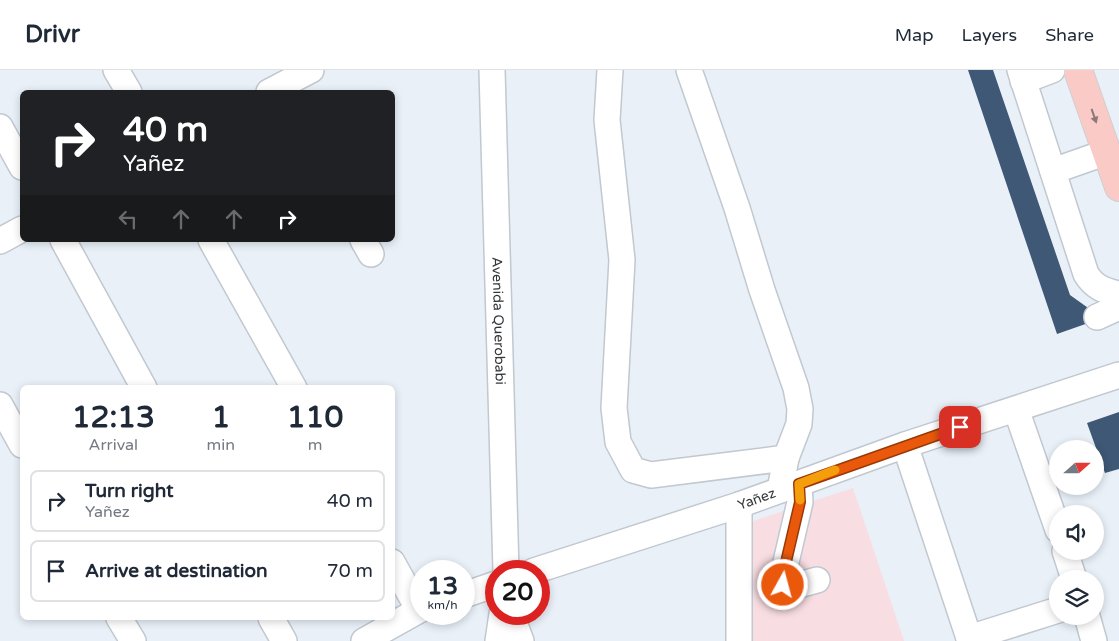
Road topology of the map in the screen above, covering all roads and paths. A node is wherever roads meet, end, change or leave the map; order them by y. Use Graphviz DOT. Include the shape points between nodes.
graph roads {
  1 [pos="116,70"];
  2 [pos="311,70"];
  3 [pos="492,70"];
  4 [pos="610,70"];
  5 [pos="689,70"];
  6 [pos="1052,70"];
  7 [pos="1078,70"];
  8 [pos="1022,75"];
  9 [pos="274,86"];
  10 [pos="128,90"];
  11 [pos="0,127"];
  12 [pos="1106,152"];
  13 [pos="20,163"];
  14 [pos="1054,171"];
  15 [pos="1119,188"];
  16 [pos="20,230"];
  17 [pos="0,241"];
  18 [pos="64,242"];
  19 [pos="212,242"];
  20 [pos="1119,294"];
  21 [pos="1119,308"];
  22 [pos="1097,317"];
  23 [pos="1119,375"];
  24 [pos="142,385"];
  25 [pos="292,385"];
  26 [pos="0,404"];
  27 [pos="1016,409"];
  28 [pos="20,441"];
  29 [pos="905,445"];
  30 [pos="786,458"];
  31 [pos="789,487"];
  32 [pos="739,505"];
  33 [pos="1049,505"];
  34 [pos="506,560"];
  35 [pos="550,566"];
  36 [pos="395,567"];
  37 [pos="817,580"];
  38 [pos="410,592"];
  39 [pos="1049,613"];
  40 [pos="410,615"];
  41 [pos="120,620"];
  42 [pos="272,620"];
  43 [pos="500,625"];
  44 [pos="515,625"];
  45 [pos="1089,625"];
  46 [pos="969,639"];
  47 [pos="132,641"];
  48 [pos="284,641"];
  49 [pos="364,641"];
  50 [pos="498,641"];
  51 [pos="522,641"];
  52 [pos="739,641"];
  53 [pos="1094,641"];
  1 -- 10 [label="street"];
  2 -- 9 [label="street"];
  3 -- 34 [label="street, Avenida Querobabi"];
  4 -- 30 [label="street" via="607,120 622,260 614,408 618,442 633,470 651,475"];
  5 -- 30 [label="street" via="796,388 799,424"];
  6 -- 8 [label="street"];
  7 -- 12 [label="main road, one-way"];
  8 -- 14 [label="street"];
  11 -- 13 [label="street"];
  12 -- 14 [label="street"];
  12 -- 15 [label="main road"];
  14 -- 20 [label="street" via="1086,274 1101,289"];
  16 -- 17 [label="street"];
  18 -- 24 [label="street"];
  19 -- 25 [label="street"];
  21 -- 22 [label="street"];
  23 -- 27 [label="street, Yañez"];
  26 -- 28 [label="street"];
  27 -- 29 [label="street, Yañez"];
  27 -- 33 [label="street"];
  29 -- 31 [label="street, Yañez"];
  29 -- 46 [label="street"];
  30 -- 31 [label="street"];
  31 -- 32 [label="street, Yañez"];
  31 -- 37 [label="street" via="800,502 783,585 788,588"];
  32 -- 35 [label="street, Yañez"];
  32 -- 52 [label="street"];
  36 -- 38 [label="street"];
  39 -- 46 [label="street"];
  40 -- 49 [label="street"];
  41 -- 47 [label="street"];
  42 -- 48 [label="street"];
  43 -- 50 [label="street"];
  44 -- 51 [label="street"];
  45 -- 53 [label="street"];
}
